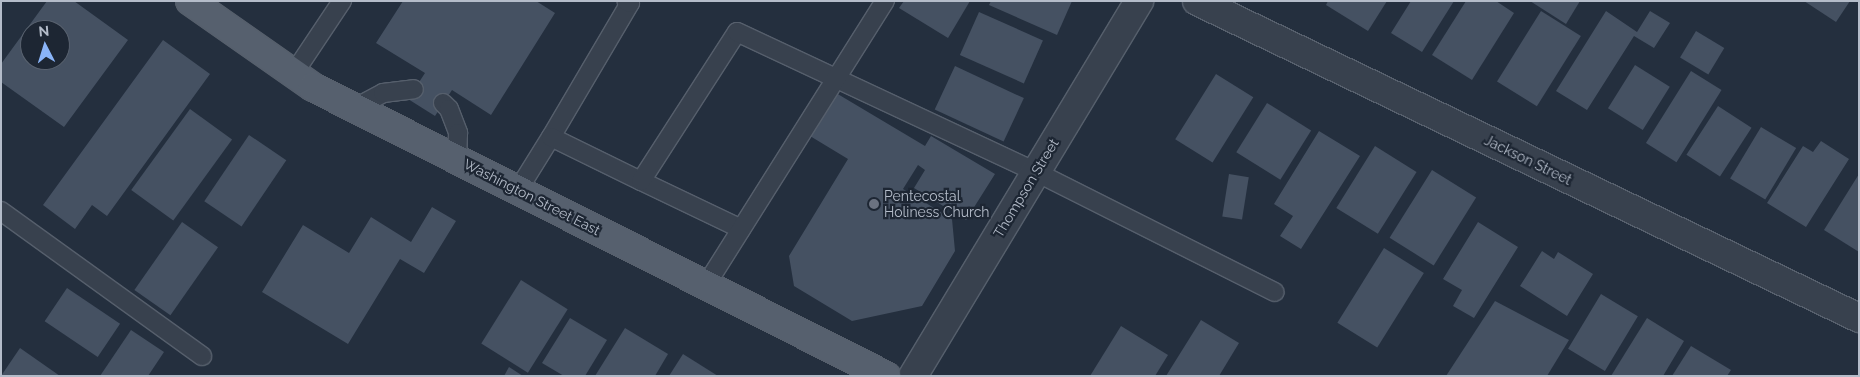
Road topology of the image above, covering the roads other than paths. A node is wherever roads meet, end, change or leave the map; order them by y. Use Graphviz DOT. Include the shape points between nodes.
graph roads {
  1 [pos="342,1"];
  2 [pos="626,1"];
  3 [pos="885,1"];
  4 [pos="1139,1"];
  5 [pos="1197,1"];
  6 [pos="197,3"];
  7 [pos="294,74"];
  8 [pos="836,79"];
  9 [pos="414,89"];
  10 [pos="443,103"];
  11 [pos="355,108"];
  12 [pos="551,137"];
  13 [pos="457,159"];
  14 [pos="1036,172"];
  15 [pos="641,181"];
  16 [pos="518,190"];
  17 [pos="1,211"];
  18 [pos="741,229"];
  19 [pos="706,285"];
  20 [pos="1275,292"];
  21 [pos="1859,318"];
  22 [pos="202,356"];
  23 [pos="886,376"];
  24 [pos="913,376"];
  1 -- 7 [label="lane"];
  2 -- 12 [label="lane" via="630,3"];
  3 -- 8 [label="lane"];
  4 -- 14 [label="street, Thompson Street"];
  5 -- 21 [label="street, Jackson Street"];
  6 -- 7 [label="main road, Washington Street East"];
  7 -- 11 [label="main road, Washington Street East"];
  8 -- 14 [label="lane"];
  8 -- 15 [label="lane" via="737,32"];
  8 -- 18 [label="lane"];
  9 -- 11 [label="lane" via="397,88"];
  10 -- 13 [label="lane" via="449,109 458,133"];
  11 -- 13 [label="main road, Washington Street East"];
  12 -- 15 [label="lane"];
  12 -- 16 [label="lane"];
  13 -- 16 [label="main road, Washington Street East"];
  14 -- 20 [label="lane"];
  14 -- 24 [label="street, Thompson Street"];
  15 -- 18 [label="lane"];
  16 -- 19 [label="main road, Washington Street East"];
  17 -- 22 [label="lane"];
  18 -- 19 [label="lane"];
  19 -- 23 [label="main road, Washington Street East"];
}
